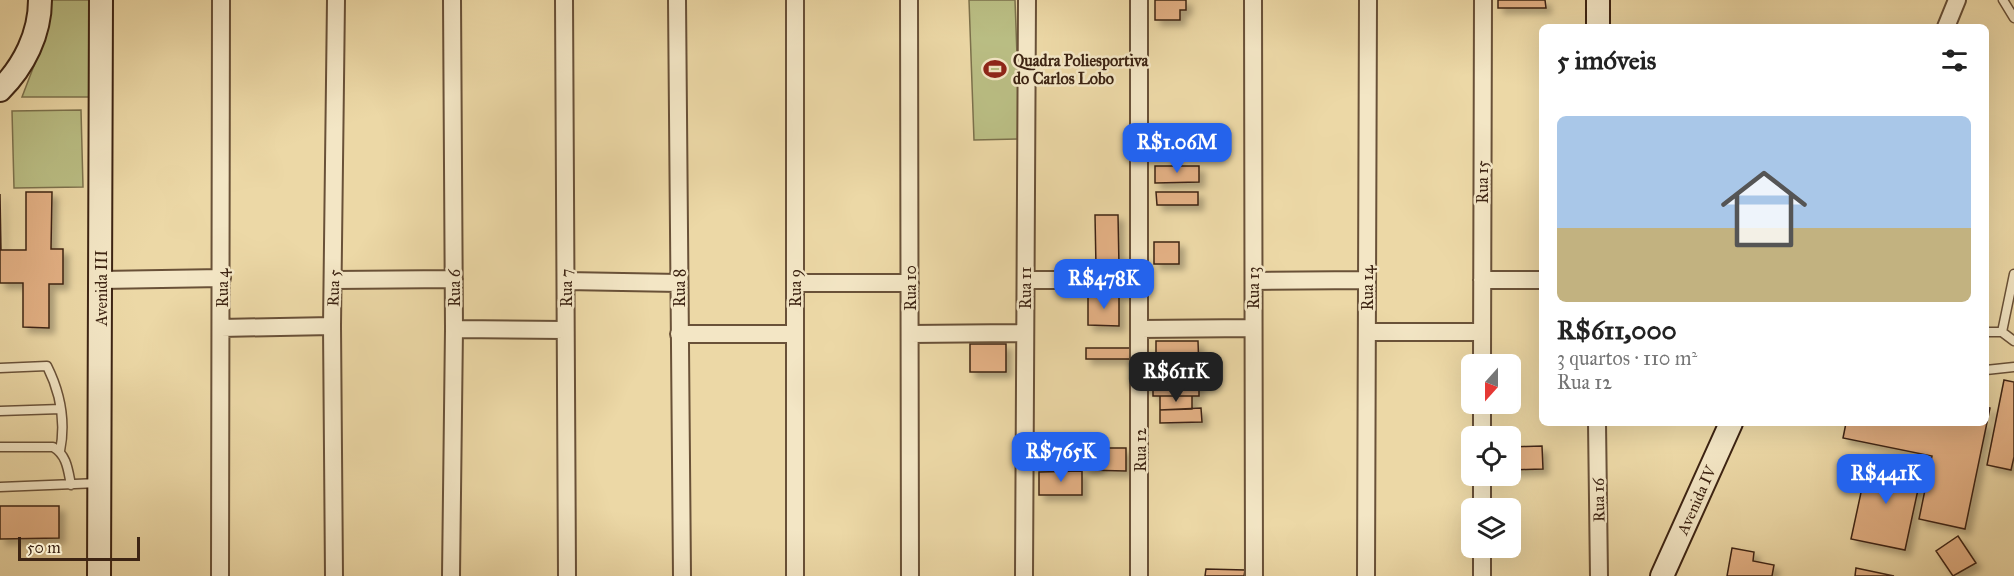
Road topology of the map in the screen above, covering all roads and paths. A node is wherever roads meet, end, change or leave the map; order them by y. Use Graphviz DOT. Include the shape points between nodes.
graph roads {
  1 [pos="40,0"];
  2 [pos="101,0"];
  3 [pos="221,0"];
  4 [pos="336,0"];
  5 [pos="452,0"];
  6 [pos="564,0"];
  7 [pos="677,0"];
  8 [pos="795,0"];
  9 [pos="909,0"];
  10 [pos="1027,0"];
  11 [pos="1139,0"];
  12 [pos="1252,0"];
  13 [pos="1368,0"];
  14 [pos="1483,0"];
  15 [pos="1598,0"];
  16 [pos="1957,0"];
  17 [pos="2003,0"];
  18 [pos="2014,18"];
  19 [pos="1598,24"];
  20 [pos="1947,24"];
  21 [pos="3,84"];
  22 [pos="2014,273"];
  23 [pos="222,278"];
  24 [pos="454,279"];
  25 [pos="101,280"];
  26 [pos="334,280"];
  27 [pos="1026,280"];
  28 [pos="1140,280"];
  29 [pos="1367,280"];
  30 [pos="1482,280"];
  31 [pos="1539,280"];
  32 [pos="566,281"];
  33 [pos="1254,281"];
  34 [pos="679,283"];
  35 [pos="795,283"];
  36 [pos="910,283"];
  37 [pos="332,326"];
  38 [pos="221,328"];
  39 [pos="1253,328"];
  40 [pos="454,329"];
  41 [pos="565,330"];
  42 [pos="1140,330"];
  43 [pos="1367,332"];
  44 [pos="1482,332"];
  45 [pos="1989,332"];
  46 [pos="2002,332"];
  47 [pos="1025,333"];
  48 [pos="679,334"];
  49 [pos="795,334"];
  50 [pos="910,334"];
  51 [pos="2014,341"];
  52 [pos="1482,354"];
  53 [pos="2014,367"];
  54 [pos="0,368"];
  55 [pos="1989,370"];
  56 [pos="61,409"];
  57 [pos="0,411"];
  58 [pos="1597,426"];
  59 [pos="1730,426"];
  60 [pos="0,447"];
  61 [pos="60,451"];
  62 [pos="99,483"];
  63 [pos="71,485"];
  64 [pos="0,487"];
  65 [pos="1482,558"];
  66 [pos="99,576"];
  67 [pos="220,576"];
  68 [pos="334,576"];
  69 [pos="452,576"];
  70 [pos="567,576"];
  71 [pos="682,576"];
  72 [pos="795,576"];
  73 [pos="910,576"];
  74 [pos="1024,576"];
  75 [pos="1139,576"];
  76 [pos="1254,576"];
  77 [pos="1366,576"];
  78 [pos="1482,576"];
  79 [pos="1599,576"];
  80 [pos="1662,576"];
  1 -- 21 [label="street" via="35,35"];
  2 -- 25 [label="street, Avenida III"];
  3 -- 23 [label="street, Rua 4"];
  4 -- 26 [label="street, Rua 5"];
  5 -- 24 [label="street, Rua 6"];
  6 -- 32 [label="street, Rua 7"];
  7 -- 34 [label="street, Rua 8"];
  8 -- 35 [label="street, Rua 9"];
  9 -- 36 [label="street, Rua 10"];
  10 -- 27 [label="street, Rua 11"];
  11 -- 28 [label="street, Rua 12"];
  12 -- 33 [label="street, Rua 13"];
  13 -- 29 [label="street, Rua 14"];
  14 -- 30 [label="street, Rua 15"];
  15 -- 19 [label="street"];
  16 -- 20 [label="street"];
  17 -- 18 [label="lane"];
  22 -- 46 [label="lane"];
  23 -- 25 [label="street"];
  23 -- 38 [label="street, Rua 4"];
  24 -- 26 [label="street"];
  24 -- 40 [label="street, Rua 6"];
  25 -- 62 [label="street, Avenida III"];
  26 -- 37 [label="street, Rua 5"];
  27 -- 28 [label="street"];
  27 -- 47 [label="street, Rua 11"];
  28 -- 42 [label="street, Rua 12"];
  29 -- 33 [label="street"];
  29 -- 43 [label="street, Rua 14"];
  30 -- 31 [label="street"];
  30 -- 44 [label="street, Rua 15"];
  32 -- 34 [label="street"];
  32 -- 41 [label="street, Rua 7"];
  33 -- 39 [label="street, Rua 13"];
  34 -- 48 [label="street, Rua 8"];
  35 -- 36 [label="street"];
  35 -- 49 [label="street, Rua 9"];
  36 -- 50 [label="street, Rua 10"];
  37 -- 38 [label="street"];
  37 -- 68 [label="street, Rua 5"];
  38 -- 67 [label="street, Rua 4"];
  39 -- 42 [label="street"];
  39 -- 76 [label="street, Rua 13"];
  40 -- 41 [label="street"];
  40 -- 69 [label="street, Rua 6"];
  41 -- 70 [label="street, Rua 7"];
  42 -- 75 [label="street, Rua 12"];
  43 -- 44 [label="street"];
  43 -- 77 [label="street, Rua 14"];
  44 -- 52 [label="street, Rua 15"];
  45 -- 46 [label="lane"];
  46 -- 51 [label="lane"];
  47 -- 50 [label="street"];
  47 -- 74 [label="street, Rua 11"];
  48 -- 49 [label="street"];
  48 -- 71 [label="street, Rua 8"];
  49 -- 72 [label="street, Rua 9"];
  50 -- 73 [label="street, Rua 10"];
  53 -- 55 [label="lane"];
  54 -- 56 [label="lane" via="47,366 57,386"];
  56 -- 57 [label="lane"];
  56 -- 61 [label="lane" via="64,430"];
  58 -- 79 [label="street, Rua 16"];
  59 -- 80 [label="street, Avenida IV"];
  60 -- 61 [label="lane" via="53,447"];
  61 -- 63 [label="lane"];
  62 -- 63 [label="lane"];
  62 -- 66 [label="street, Avenida III"];
  63 -- 64 [label="lane"];
  65 -- 78 [label="street"];
}
